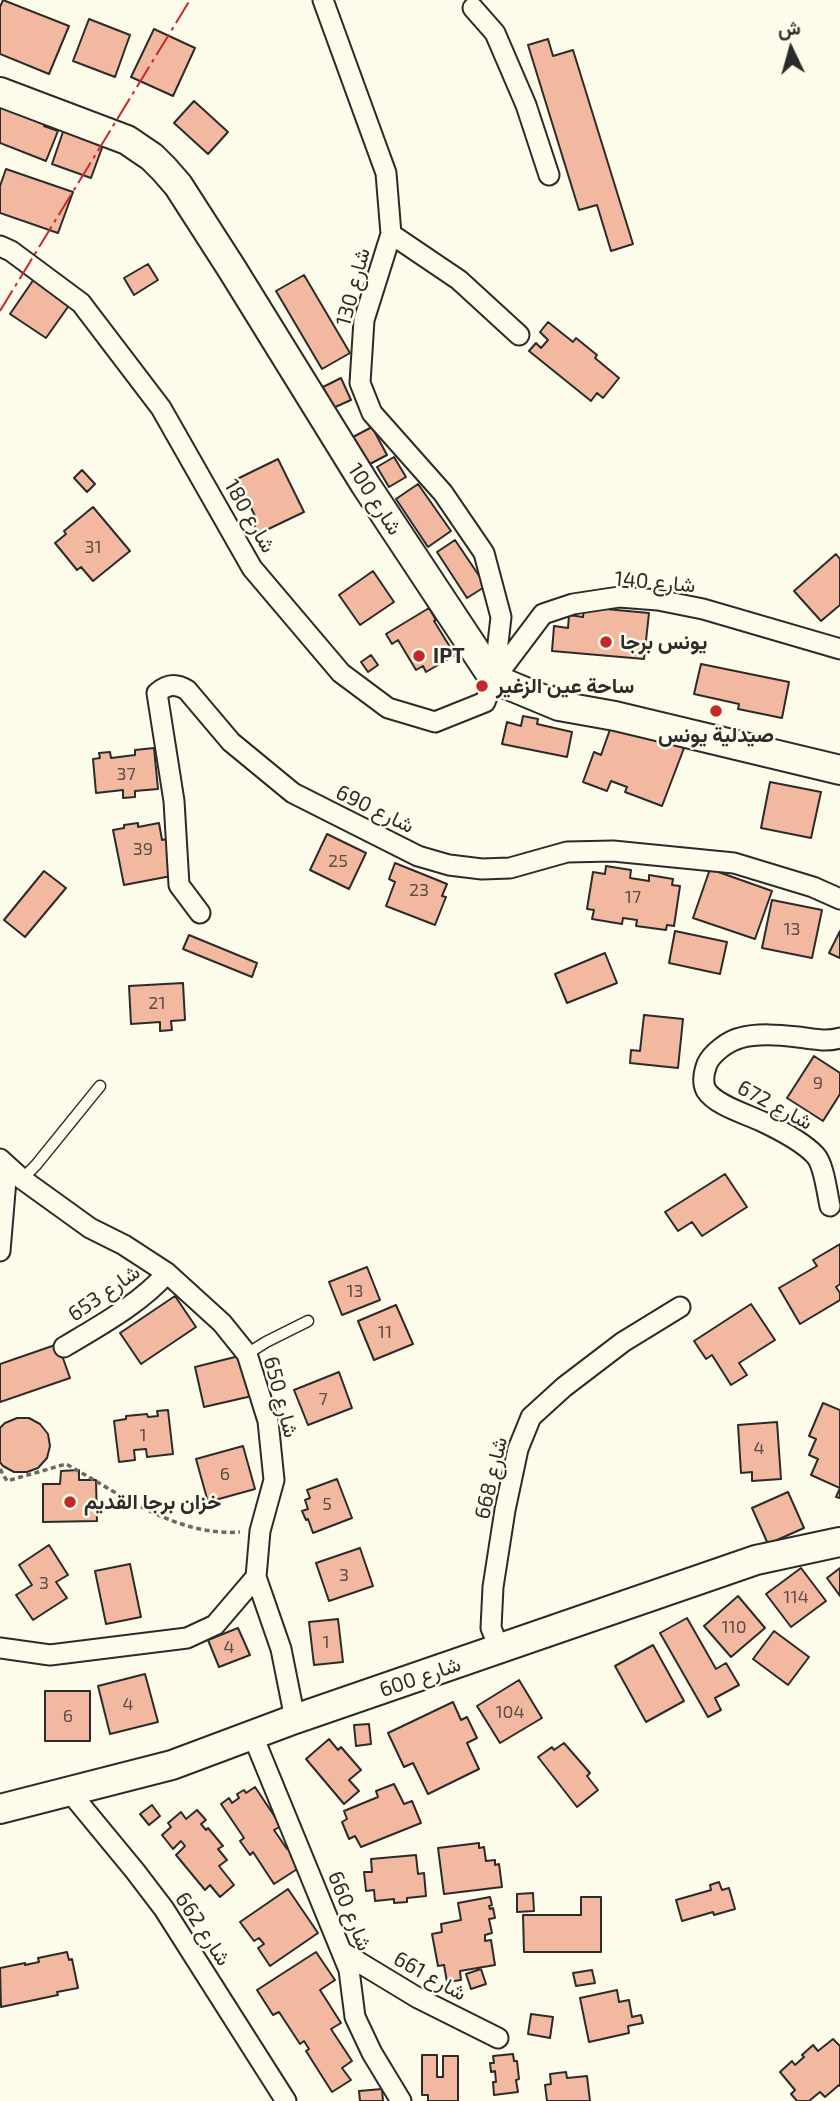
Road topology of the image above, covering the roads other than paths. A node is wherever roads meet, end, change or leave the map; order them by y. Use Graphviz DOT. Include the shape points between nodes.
graph roads {
  1 [pos="323,0"];
  2 [pos="466,3"];
  3 [pos="0,92"];
  4 [pos="550,175"];
  5 [pos="391,233"];
  6 [pos="0,246"];
  7 [pos="519,335"];
  8 [pos="840,649"];
  9 [pos="494,679"];
  10 [pos="840,770"];
  11 [pos="840,898"];
  12 [pos="200,913"];
  13 [pos="840,1038"];
  14 [pos="100,1086"];
  15 [pos="10,1169"];
  16 [pos="830,1206"];
  17 [pos="0,1251"];
  18 [pos="167,1273"];
  19 [pos="680,1307"];
  20 [pos="308,1321"];
  21 [pos="64,1347"];
  22 [pos="247,1354"];
  23 [pos="840,1542"];
  24 [pos="256,1577"];
  25 [pos="0,1648"];
  26 [pos="500,1650"];
  27 [pos="295,1719"];
  28 [pos="253,1736"];
  29 [pos="69,1791"];
  30 [pos="0,1809"];
  31 [pos="342,1952"];
  32 [pos="498,2038"];
  33 [pos="286,2101"];
  34 [pos="401,2101"];
  1 -- 5 [label="street, شارع 130" via="386,173"];
  2 -- 4 [label="street" via="495,33"];
  3 -- 9 [label="main road, شارع 100" via="127,140 171,177"];
  5 -- 7 [label="street" via="459,280"];
  5 -- 9 [label="street, شارع 130" via="364,320 360,383 372,413 443,493 484,553 501,617"];
  6 -- 9 [label="street, شارع 180" via="81,303 162,408 252,568 341,673 388,708 435,722 485,702"];
  8 -- 9 [label="street, شارع 140" via="703,609 619,597 543,614"];
  9 -- 10 [label="main road" via="559,706"];
  11 -- 12 [label="street, شارع 690" via="734,863 612,851 567,852 510,868 482,869 418,856 293,793 231,742 187,690 171,685 157,693 174,801 178,885"];
  13 -- 16 [label="street, شارع 672" via="825,1041 755,1034 736,1039 709,1060 704,1074 706,1089 714,1097 805,1145 818,1158"];
  14 -- 15 [label="lane" via="36,1165"];
  15 -- 17 [label="street"];
  15 -- 18 [label="street, شارع 650" via="90,1228"];
  18 -- 21 [label="street, شارع 653" via="140,1297"];
  18 -- 22 [label="street, شارع 650" via="222,1323"];
  19 -- 26 [label="street, شارع 668" via="623,1342 531,1417 518,1449 493,1587 491,1628"];
  20 -- 22 [label="lane"];
  22 -- 24 [label="street, شارع 650" via="268,1421 274,1480 260,1531"];
  23 -- 26 [label="main road, شارع 600" via="756,1560"];
  24 -- 25 [label="street" via="215,1625 187,1638 50,1655"];
  24 -- 27 [label="street, شارع 650" via="281,1649"];
  26 -- 27 [label="main road, شارع 600"];
  27 -- 28 [label="main road, شارع 600"];
  28 -- 29 [label="main road, شارع 600" via="172,1765"];
  28 -- 31 [label="street, شارع 660"];
  29 -- 30 [label="main road, شارع 600"];
  29 -- 33 [label="street, شارع 662" via="149,1889"];
  31 -- 32 [label="street, شارع 661" via="418,1998"];
  31 -- 34 [label="street, شارع 660" via="352,1983 355,2017"];
}
